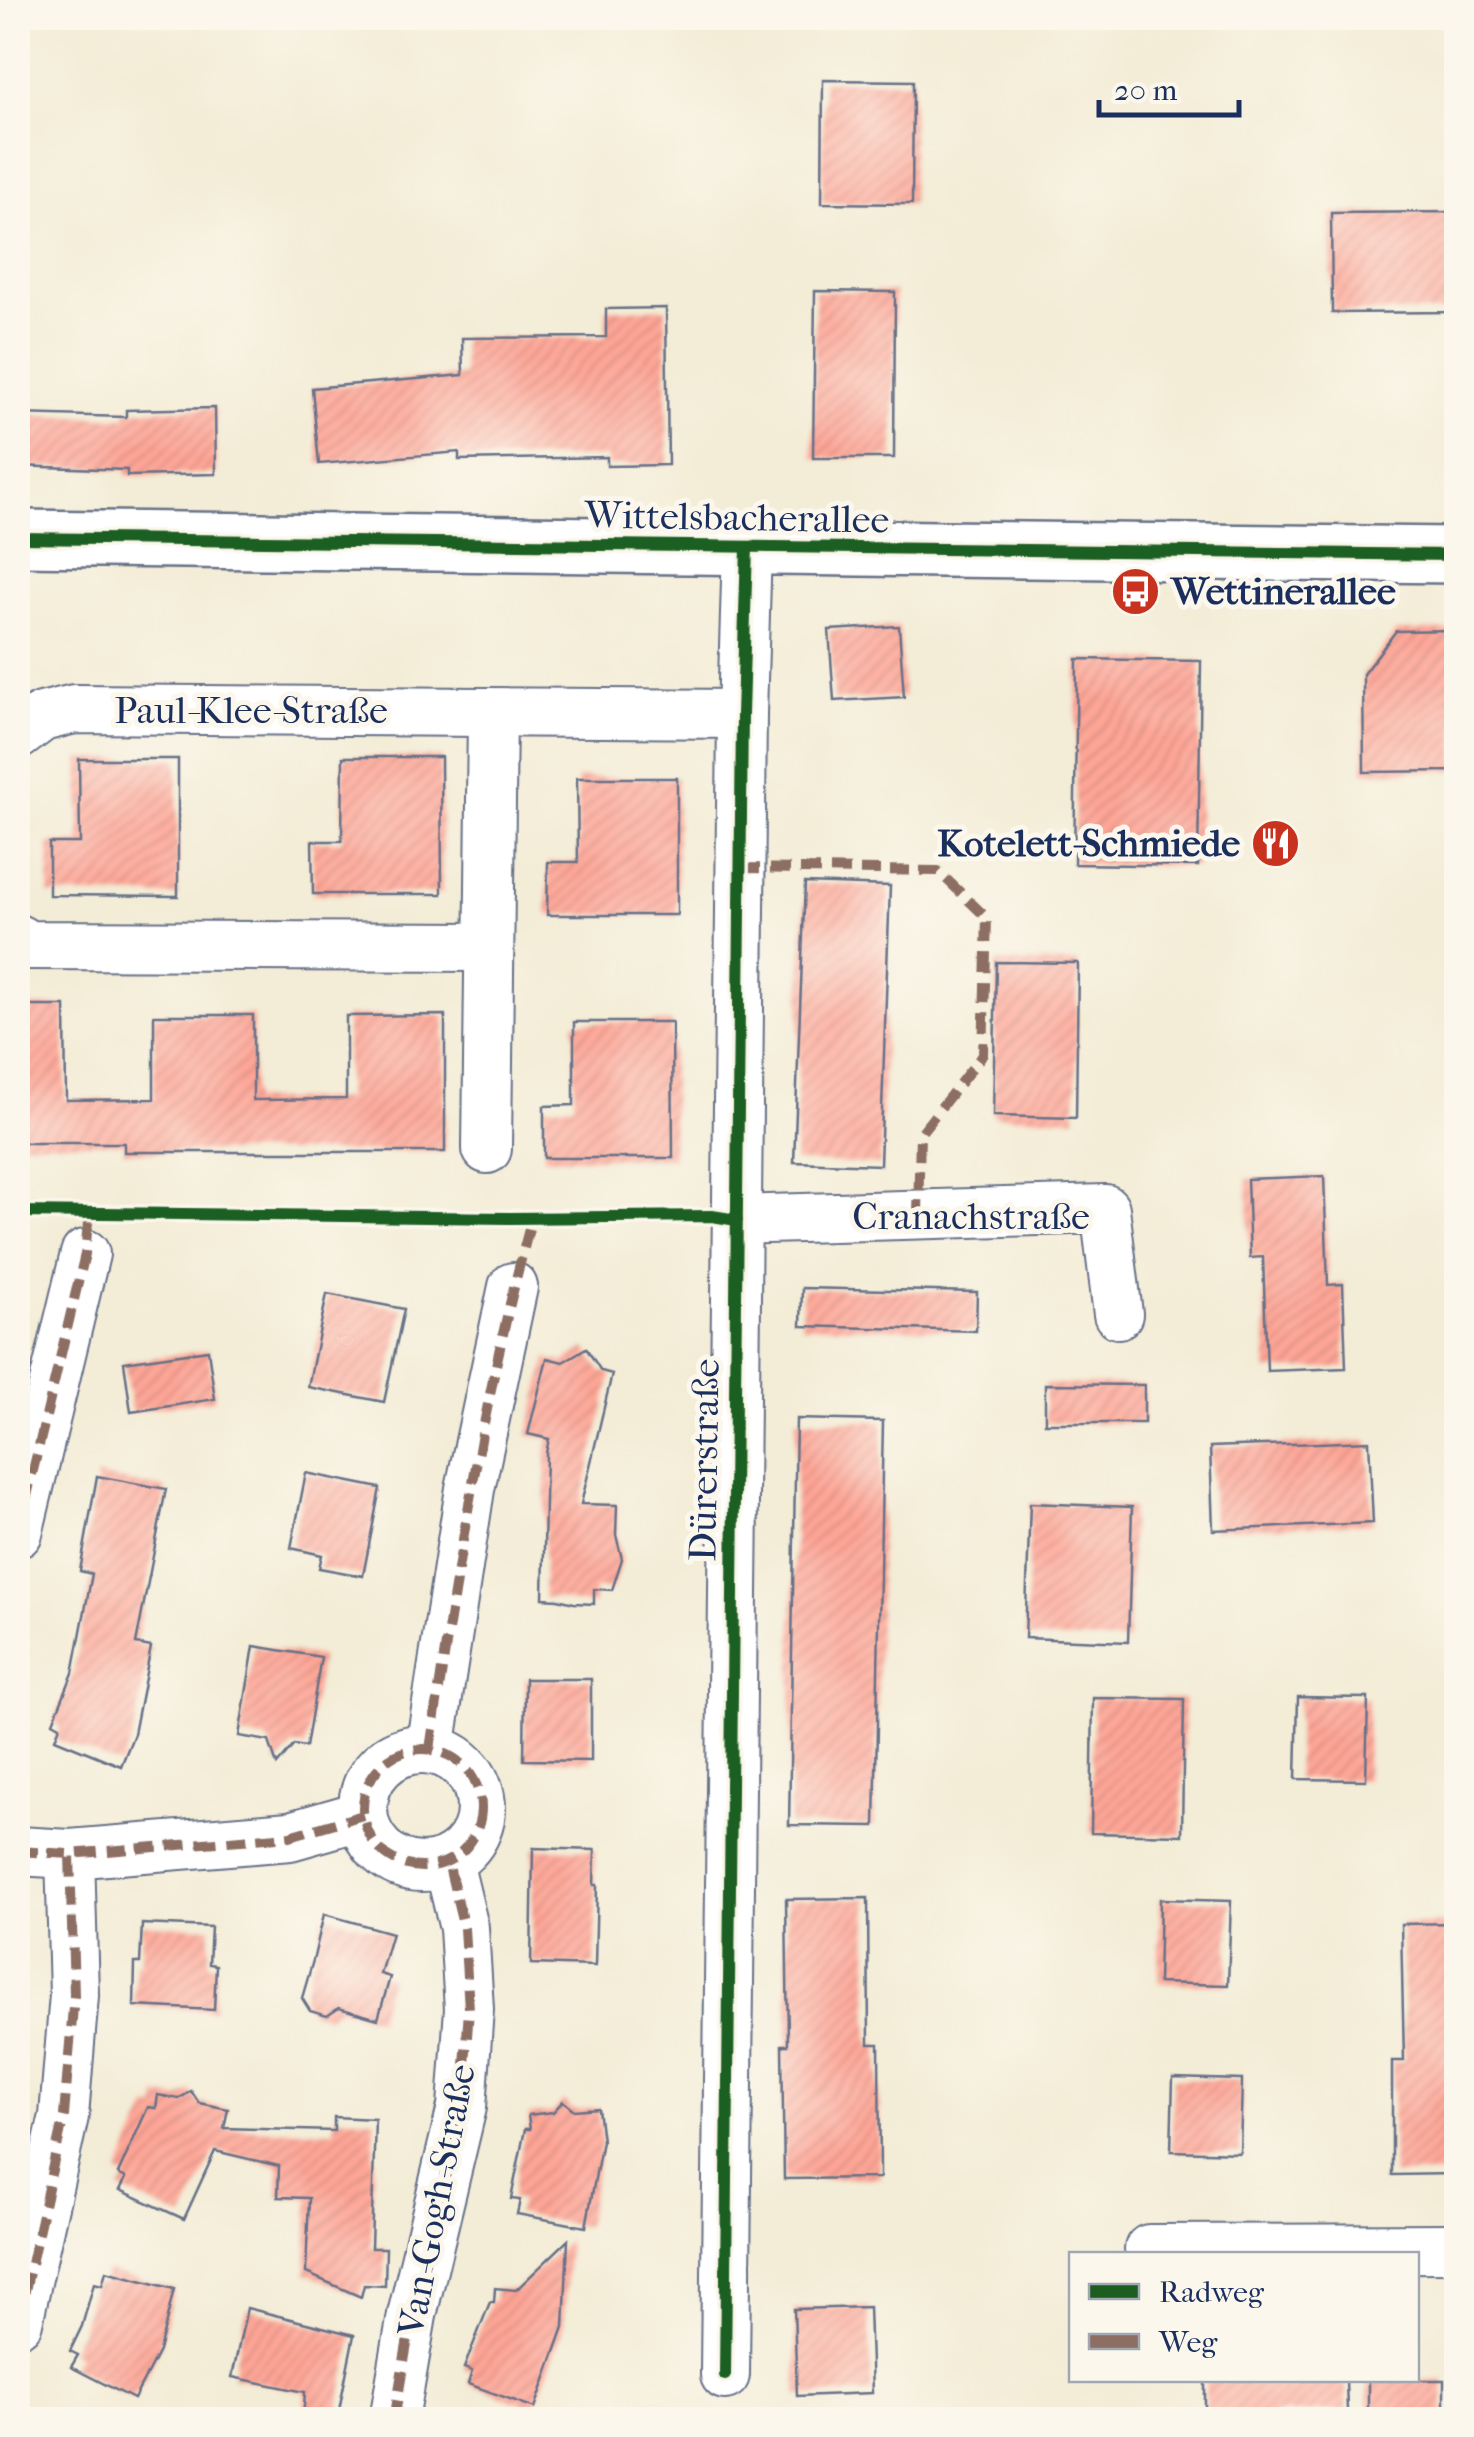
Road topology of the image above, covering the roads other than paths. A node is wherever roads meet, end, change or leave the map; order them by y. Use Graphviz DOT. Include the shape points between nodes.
graph roads {
  1 [pos="18,538"];
  2 [pos="747,547"];
  3 [pos="1456,556"];
  4 [pos="492,714"];
  5 [pos="742,714"];
  6 [pos="18,735"];
  7 [pos="18,939"];
  8 [pos="488,947"];
  9 [pos="487,1149"];
  10 [pos="736,1220"];
  11 [pos="85,1254"];
  12 [pos="512,1287"];
  13 [pos="1118,1314"];
  14 [pos="18,1533"];
  15 [pos="430,1749"];
  16 [pos="363,1816"];
  17 [pos="18,1851"];
  18 [pos="70,1854"];
  19 [pos="448,1862"];
  20 [pos="1456,2248"];
  21 [pos="1150,2250"];
  22 [pos="18,2322"];
  23 [pos="725,2374"];
  24 [pos="394,2420"];
  1 -- 2 [label="street, Wittelsbacherallee"];
  2 -- 3 [label="street, Wittelsbacherallee"];
  2 -- 5 [label="street, Dürerstraße"];
  4 -- 5 [label="street, Paul-Klee-Straße"];
  4 -- 6 [label="street, Paul-Klee-Straße" via="74,709 42,716"];
  4 -- 8 [label="street"];
  5 -- 10 [label="street, Dürerstraße"];
  7 -- 8 [label="street" via="28,946"];
  8 -- 9 [label="street"];
  10 -- 13 [label="street, Cranachstraße" via="1106,1209"];
  10 -- 23 [label="street, Dürerstraße"];
  11 -- 14 [label="street"];
  12 -- 15 [label="street" via="470,1489"];
  15 -- 16 [label="street" via="403,1752 380,1766 366,1788"];
  15 -- 19 [label="street" via="454,1757 472,1775 481,1798 480,1824 469,1846"];
  16 -- 18 [label="street" via="290,1836"];
  16 -- 19 [label="street" via="370,1837 404,1865"];
  17 -- 18 [label="street"];
  18 -- 22 [label="street" via="74,1995 64,2116"];
  19 -- 24 [label="street, Van-Gogh-Straße" via="464,1928 469,2009 462,2107"];
  20 -- 21 [label="street"];
}
